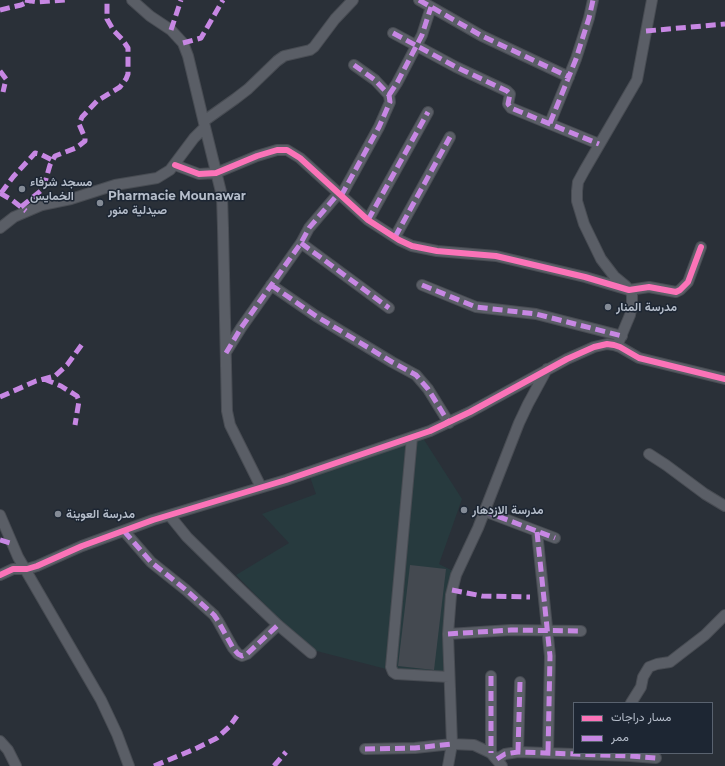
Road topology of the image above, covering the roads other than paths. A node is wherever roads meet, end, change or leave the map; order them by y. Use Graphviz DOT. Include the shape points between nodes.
graph roads {
  1 [pos="132,0"];
  2 [pos="353,0"];
  3 [pos="419,0"];
  4 [pos="593,0"];
  5 [pos="652,0"];
  6 [pos="431,7"];
  7 [pos="393,33"];
  8 [pos="417,46"];
  9 [pos="354,64"];
  10 [pos="569,77"];
  11 [pos="389,95"];
  12 [pos="428,112"];
  13 [pos="550,123"];
  14 [pos="205,124"];
  15 [pos="450,136"];
  16 [pos="599,144"];
  17 [pos="175,164"];
  18 [pos="216,173"];
  19 [pos="340,195"];
  20 [pos="368,220"];
  21 [pos="0,228"];
  22 [pos="395,237"];
  23 [pos="301,243"];
  24 [pos="701,247"];
  25 [pos="271,285"];
  26 [pos="422,285"];
  27 [pos="629,290"];
  28 [pos="388,308"];
  29 [pos="622,336"];
  30 [pos="617,346"];
  31 [pos="226,353"];
  32 [pos="547,369"];
  33 [pos="725,379"];
  34 [pos="449,423"];
  35 [pos="412,437"];
  36 [pos="649,454"];
  37 [pos="261,487"];
  38 [pos="725,506"];
  39 [pos="484,511"];
  40 [pos="0,515"];
  41 [pos="170,516"];
  42 [pos="124,531"];
  43 [pos="537,532"];
  44 [pos="555,538"];
  45 [pos="25,569"];
  46 [pos="0,575"];
  47 [pos="725,615"];
  48 [pos="278,625"];
  49 [pos="548,631"];
  50 [pos="581,631"];
  51 [pos="448,634"];
  52 [pos="311,652"];
  53 [pos="491,676"];
  54 [pos="449,678"];
  55 [pos="520,682"];
  56 [pos="632,702"];
  57 [pos="0,740"];
  58 [pos="452,744"];
  59 [pos="365,749"];
  60 [pos="518,752"];
  61 [pos="572,752"];
  62 [pos="548,753"];
  63 [pos="600,754"];
  64 [pos="656,758"];
  65 [pos="496,759"];
  66 [pos="16,766"];
  67 [pos="128,766"];
  68 [pos="448,766"];
  1 -- 14 [label="street" via="183,43"];
  2 -- 14 [label="street" via="314,47 284,56"];
  3 -- 6 [label="street"];
  4 -- 10 [label="street" via="584,36"];
  5 -- 16 [label="street" via="637,80"];
  6 -- 8 [label="street"];
  6 -- 10 [label="street" via="482,36"];
  7 -- 8 [label="street"];
  8 -- 11 [label="street"];
  8 -- 13 [label="street" via="507,92 510,94 508,104 511,108"];
  9 -- 11 [label="street"];
  10 -- 13 [label="street"];
  11 -- 19 [label="street" via="389,106 379,127"];
  12 -- 20 [label="street"];
  13 -- 16 [label="street"];
  14 -- 17 [label="street"];
  14 -- 18 [label="street"];
  15 -- 22 [label="street"];
  16 -- 27 [label="street" via="578,182 577,200 584,224 601,259"];
  17 -- 18 [label="street" via="199,174"];
  17 -- 21 [label="street" via="157,178 115,185 30,209"];
  18 -- 19 [label="street" via="257,156 286,150 300,158"];
  18 -- 31 [label="street" via="222,196"];
  19 -- 20 [label="street"];
  19 -- 23 [label="street" via="316,218"];
  20 -- 22 [label="street"];
  22 -- 27 [label="street" via="426,250 496,256"];
  23 -- 25 [label="street"];
  23 -- 28 [label="street"];
  24 -- 27 [label="street" via="688,282 680,290 676,292 650,287"];
  25 -- 31 [label="street"];
  25 -- 34 [label="street" via="316,316 416,375"];
  26 -- 29 [label="street" via="476,307 536,314"];
  27 -- 29 [label="street" via="632,294 632,304"];
  29 -- 30 [label="street"];
  30 -- 32 [label="street" via="607,344 594,347"];
  30 -- 33 [label="street" via="639,358"];
  31 -- 37 [label="street" via="227,411 230,425"];
  32 -- 34 [label="street"];
  32 -- 39 [label="street" via="519,423"];
  34 -- 35 [label="street"];
  35 -- 37 [label="street"];
  35 -- 54 [label="street" via="391,667 396,674"];
  36 -- 38 [label="street"];
  37 -- 41 [label="street"];
  39 -- 43 [label="street"];
  39 -- 51 [label="street" via="453,584"];
  40 -- 45 [label="street"];
  41 -- 42 [label="street"];
  41 -- 48 [label="street" via="204,554"];
  42 -- 45 [label="street"];
  42 -- 48 [label="street" via="151,562 214,615 238,654 247,654"];
  43 -- 44 [label="street"];
  43 -- 49 [label="street"];
  45 -- 46 [label="street" via="13,569"];
  45 -- 67 [label="street" via="101,700"];
  47 -- 56 [label="street" via="705,635 670,662 650,667"];
  48 -- 52 [label="street"];
  49 -- 50 [label="street"];
  49 -- 51 [label="street" via="510,630"];
  49 -- 62 [label="street"];
  51 -- 54 [label="street"];
  53 -- 65 [label="street"];
  54 -- 58 [label="street"];
  55 -- 60 [label="street"];
  57 -- 66 [label="street"];
  58 -- 59 [label="street"];
  58 -- 65 [label="street" via="474,745"];
  58 -- 68 [label="street"];
  60 -- 62 [label="street"];
  60 -- 65 [label="street" via="505,754"];
  61 -- 62 [label="street"];
  63 -- 64 [label="street"];
}
